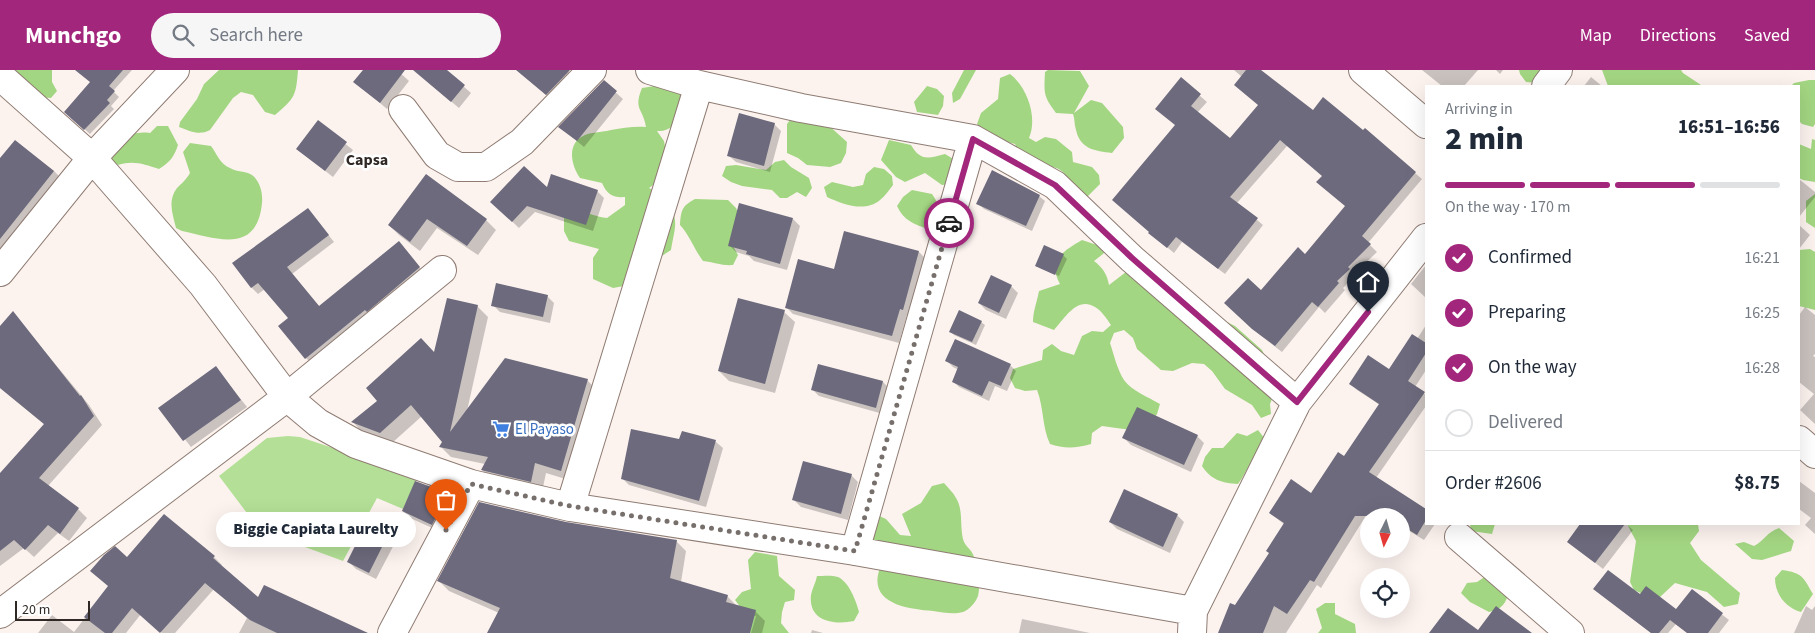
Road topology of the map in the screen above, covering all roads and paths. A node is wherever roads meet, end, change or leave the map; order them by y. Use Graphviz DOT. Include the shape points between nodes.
graph roads {
  1 [pos="175,70"];
  2 [pos="592,70"];
  3 [pos="650,70"];
  4 [pos="1363,70"];
  5 [pos="1558,70"];
  6 [pos="0,76"];
  7 [pos="700,85"];
  8 [pos="1547,85"];
  9 [pos="403,109"];
  10 [pos="1425,123"];
  11 [pos="973,139"];
  12 [pos="92,158"];
  13 [pos="1425,239"];
  14 [pos="442,270"];
  15 [pos="0,272"];
  16 [pos="287,397"];
  17 [pos="1297,402"];
  18 [pos="1800,441"];
  19 [pos="1815,454"];
  20 [pos="471,484"];
  21 [pos="570,506"];
  22 [pos="1458,537"];
  23 [pos="855,551"];
  24 [pos="0,614"];
  25 [pos="1192,622"];
  26 [pos="392,633"];
  27 [pos="1570,633"];
  1 -- 12 [label="street"];
  2 -- 9 [label="street" via="522,142 486,167 458,167 437,155"];
  3 -- 7 [label="street"];
  4 -- 10 [label="street"];
  5 -- 8 [label="street"];
  6 -- 12 [label="street"];
  7 -- 11 [label="street" via="801,108"];
  7 -- 21 [label="street"];
  11 -- 17 [label="street" via="1055,185 1132,258"];
  11 -- 23 [label="street"];
  12 -- 15 [label="street"];
  12 -- 16 [label="street" via="203,285"];
  13 -- 17 [label="street"];
  14 -- 16 [label="street"];
  16 -- 20 [label="street" via="318,423 356,444"];
  16 -- 24 [label="street"];
  17 -- 25 [label="street"];
  18 -- 19 [label="street"];
  20 -- 21 [label="street"];
  20 -- 26 [label="street"];
  21 -- 23 [label="street"];
  22 -- 27 [label="street"];
  23 -- 25 [label="street"];
}
